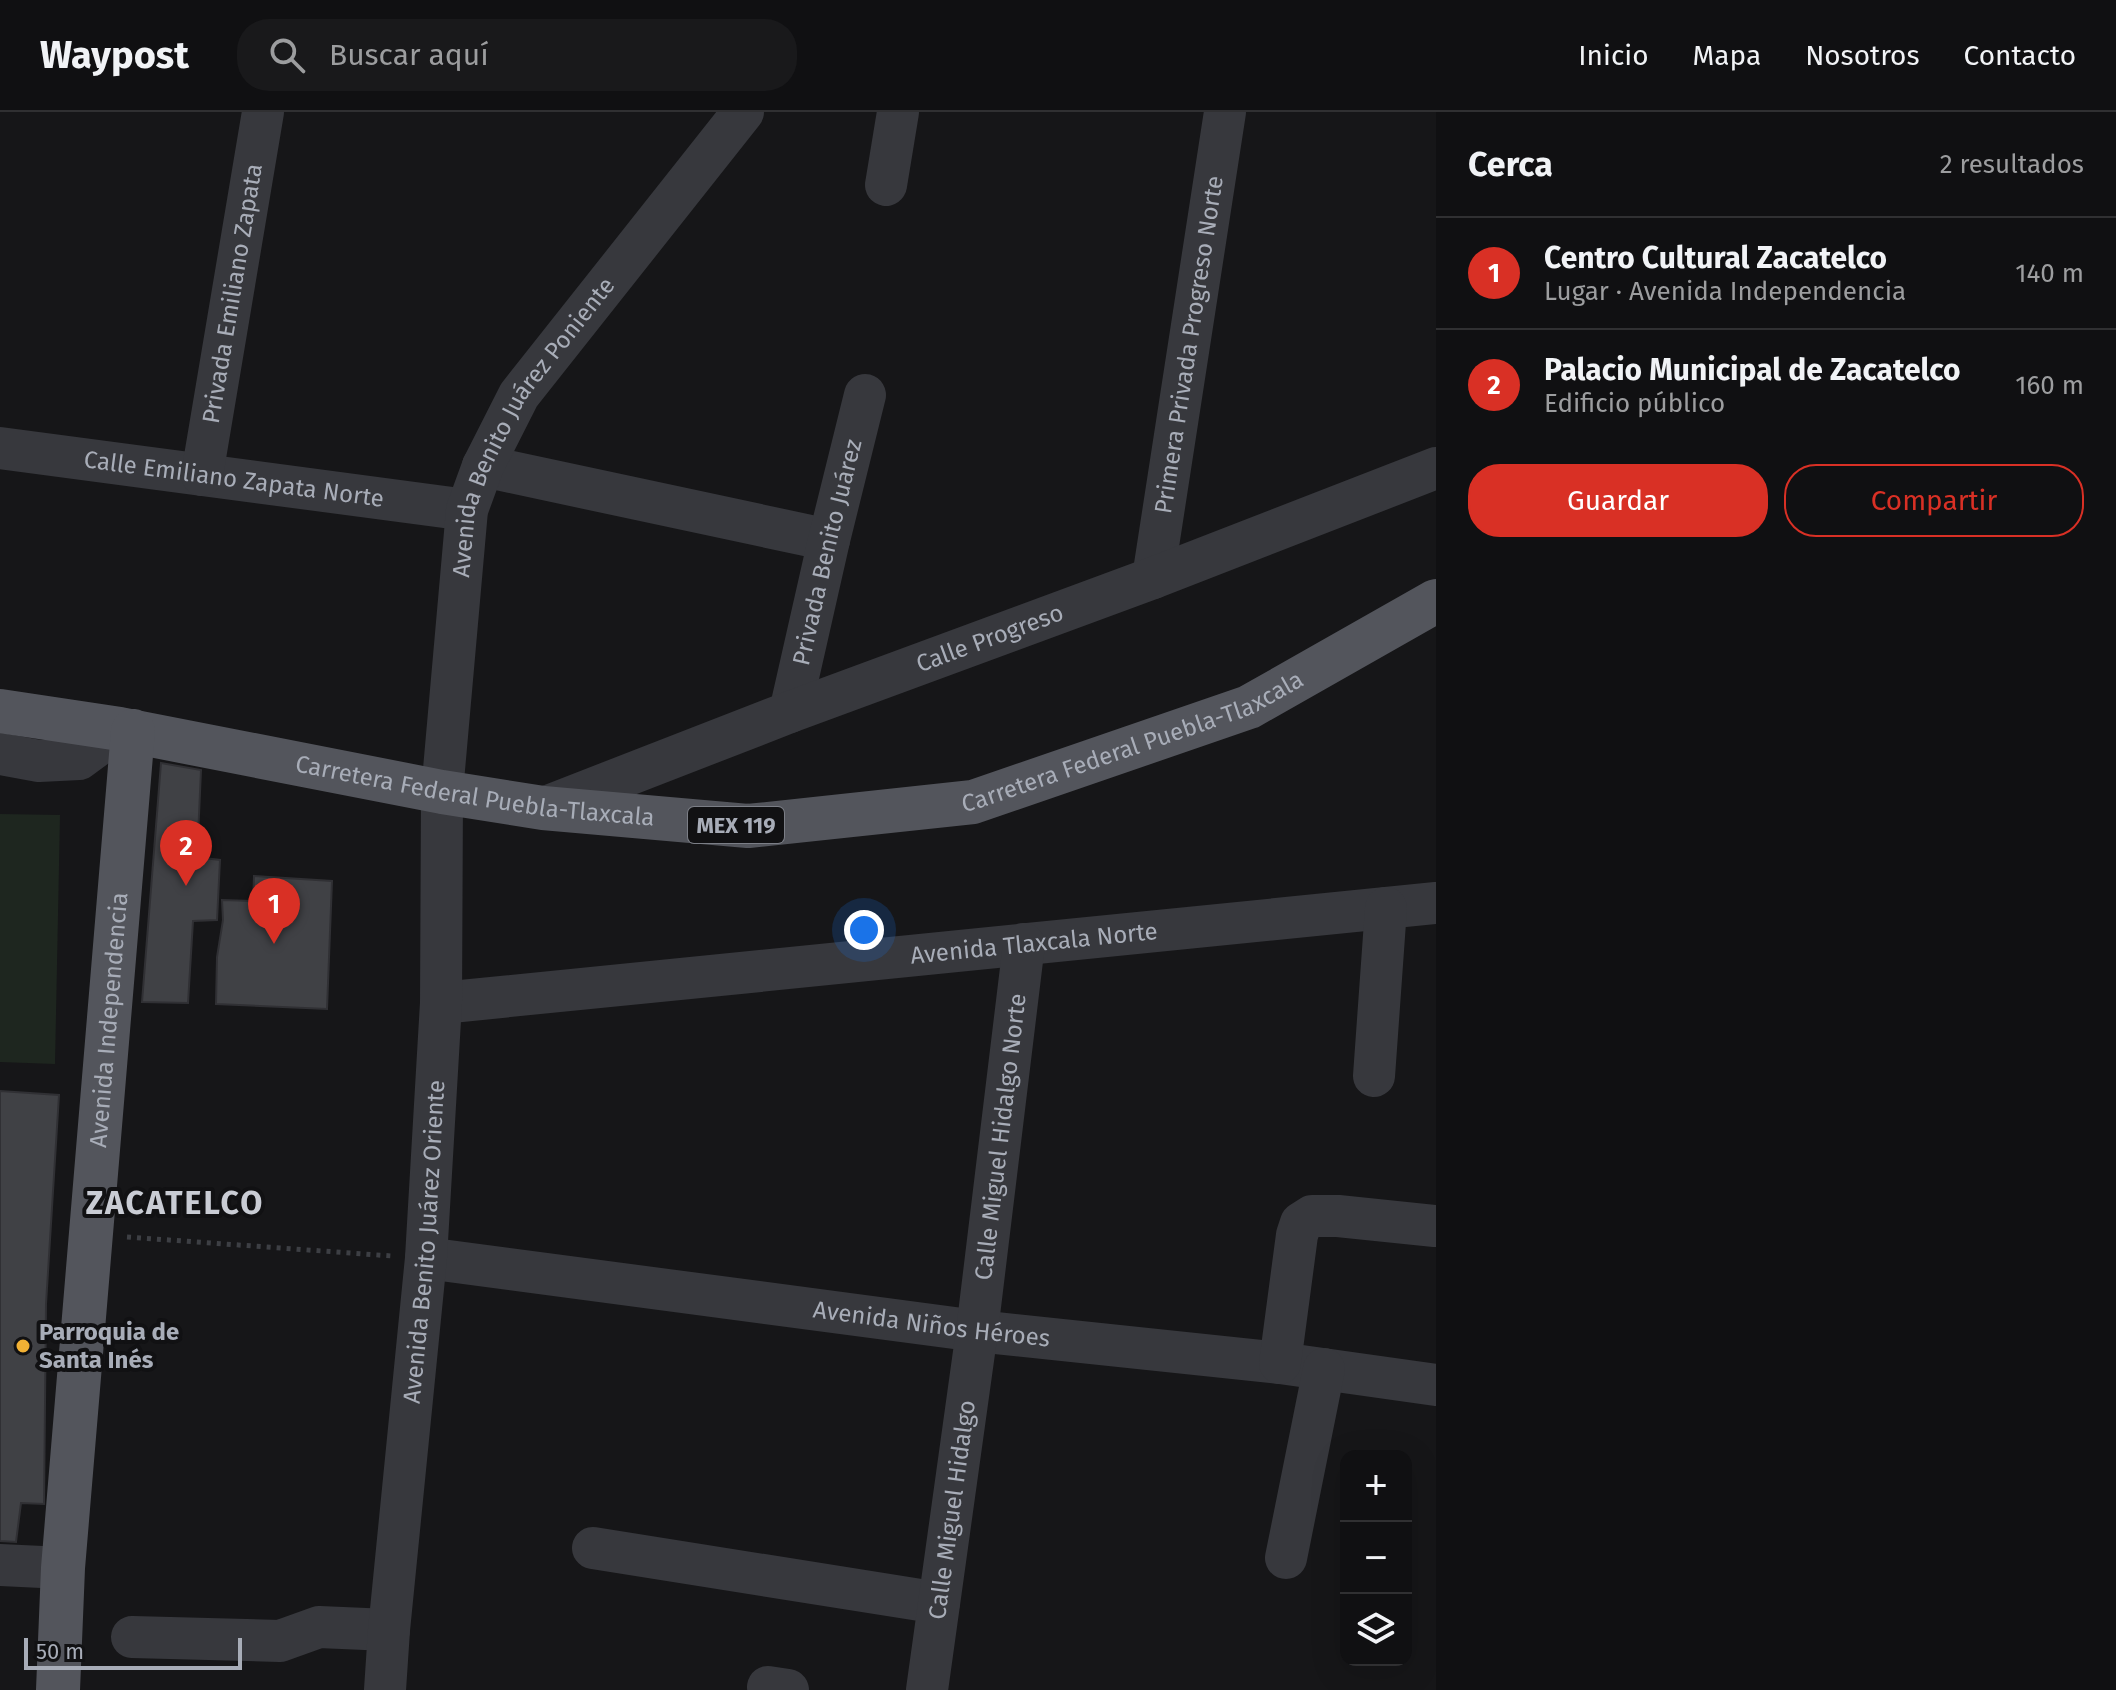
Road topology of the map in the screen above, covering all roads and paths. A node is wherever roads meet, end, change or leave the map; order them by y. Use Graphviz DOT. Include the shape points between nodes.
graph roads {
  1 [pos="263,112"];
  2 [pos="743,112"];
  3 [pos="898,112"];
  4 [pos="1225,112"];
  5 [pos="886,185"];
  6 [pos="865,395"];
  7 [pos="0,448"];
  8 [pos="483,466"];
  9 [pos="1436,468"];
  10 [pos="202,475"];
  11 [pos="467,510"];
  12 [pos="829,540"];
  13 [pos="1153,578"];
  14 [pos="1436,601"];
  15 [pos="0,711"];
  16 [pos="790,712"];
  17 [pos="126,730"];
  18 [pos="0,754"];
  19 [pos="442,792"];
  20 [pos="543,808"];
  21 [pos="1436,903"];
  22 [pos="1386,908"];
  23 [pos="1024,944"];
  24 [pos="441,1003"];
  25 [pos="1374,1076"];
  26 [pos="1435,1226"];
  27 [pos="90,1234"];
  28 [pos="426,1258"];
  29 [pos="977,1331"];
  30 [pos="1280,1363"];
  31 [pos="1324,1369"];
  32 [pos="1436,1385"];
  33 [pos="593,1548"];
  34 [pos="1286,1558"];
  35 [pos="0,1565"];
  36 [pos="63,1568"];
  37 [pos="939,1603"];
  38 [pos="389,1630"];
  39 [pos="132,1637"];
  40 [pos="58,1690"];
  41 [pos="385,1690"];
  42 [pos="927,1690"];
  1 -- 10 [label="street, Privada Emiliano Zapata"];
  2 -- 8 [label="street, Avenida Benito Juárez Poniente" via="519,395"];
  3 -- 5 [label="street"];
  4 -- 13 [label="street, Primera Privada Progreso Norte"];
  6 -- 12 [label="street, Privada Benito Juárez"];
  7 -- 10 [label="street, Calle Emiliano Zapata Norte"];
  8 -- 11 [label="street, Avenida Benito Juárez Poniente"];
  8 -- 12 [label="street"];
  9 -- 13 [label="street, Calle Progreso"];
  10 -- 11 [label="street, Calle Emiliano Zapata Norte"];
  11 -- 19 [label="street, Avenida Benito Juárez Poniente"];
  12 -- 16 [label="street, Privada Benito Juárez"];
  13 -- 16 [label="street, Calle Progreso"];
  14 -- 20 [label="main road, Carretera Federal Puebla-Tlaxcala / MEX 119" via="1249,707 973,802 748,826"];
  15 -- 17 [label="main road, Carretera Federal Puebla-Tlaxcala / MEX 119"];
  16 -- 20 [label="street, Calle Progreso"];
  17 -- 18 [label="street" via="79,759 39,761"];
  17 -- 19 [label="main road, Carretera Federal Puebla-Tlaxcala / MEX 119"];
  17 -- 27 [label="main road, Avenida Independencia"];
  19 -- 20 [label="main road, Carretera Federal Puebla-Tlaxcala / MEX 119"];
  19 -- 24 [label="street, Avenida Benito Juárez Oriente"];
  21 -- 22 [label="street, Avenida Tlaxcala Norte"];
  22 -- 23 [label="street, Avenida Tlaxcala Norte"];
  22 -- 25 [label="street"];
  23 -- 24 [label="street, Avenida Tlaxcala Norte"];
  23 -- 29 [label="street, Calle Miguel Hidalgo Norte"];
  24 -- 28 [label="street, Avenida Benito Juárez Oriente"];
  26 -- 30 [label="street" via="1338,1216 1312,1216 1301,1223"];
  27 -- 28 [label="path"];
  27 -- 36 [label="main road, Avenida Independencia"];
  28 -- 29 [label="street, Avenida Niños Héroes"];
  28 -- 38 [label="street, Avenida Benito Juárez Oriente"];
  29 -- 30 [label="street, Avenida Niños Héroes"];
  29 -- 37 [label="street, Calle Miguel Hidalgo"];
  30 -- 31 [label="street, Avenida Niños Héroes"];
  31 -- 32 [label="street, Avenida Niños Héroes"];
  31 -- 34 [label="street"];
  33 -- 37 [label="street"];
  35 -- 36 [label="street"];
  36 -- 40 [label="main road, Avenida Independencia"];
  37 -- 42 [label="street, Calle Miguel Hidalgo"];
  38 -- 39 [label="street" via="319,1627 280,1641"];
  38 -- 41 [label="street, Avenida Benito Juárez Oriente"];
}
